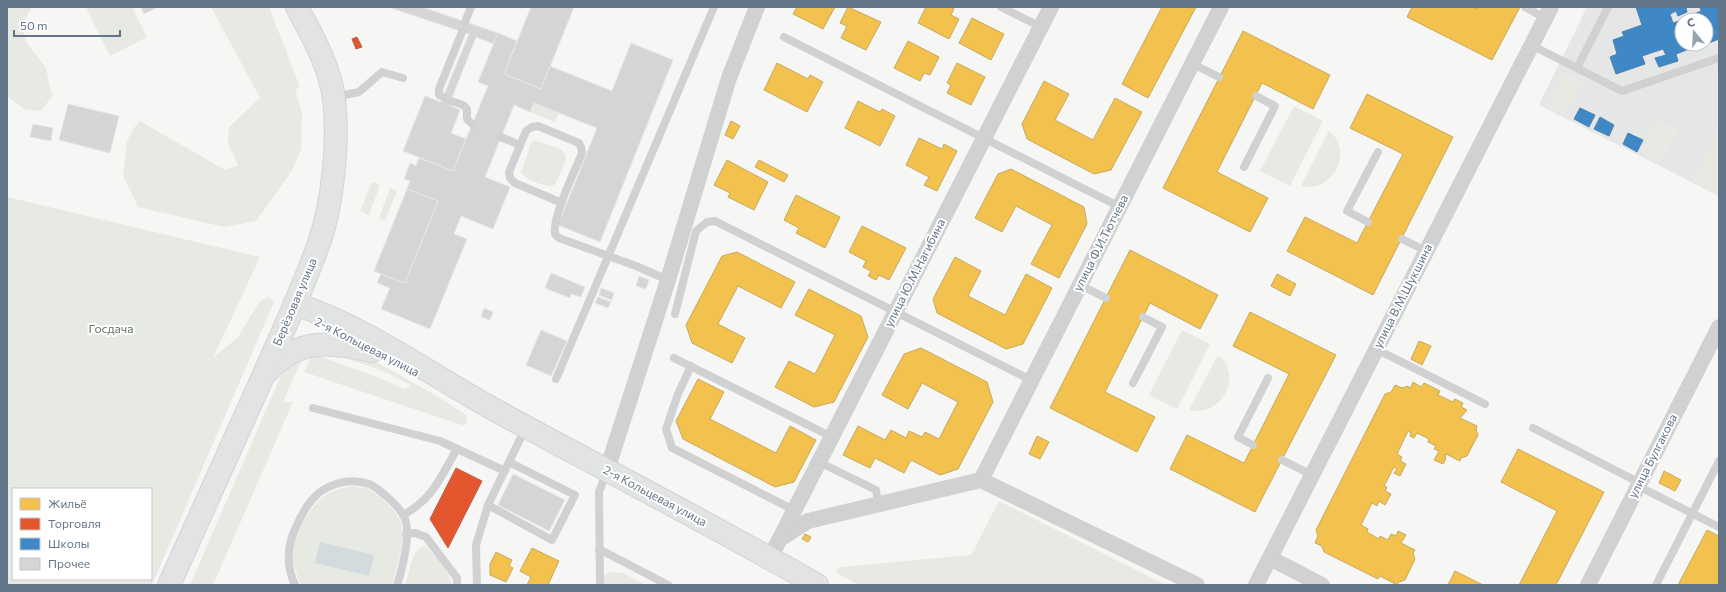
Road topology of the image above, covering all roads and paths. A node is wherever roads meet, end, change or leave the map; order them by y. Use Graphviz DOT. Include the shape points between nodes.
graph roads {
  1 [pos="297,7"];
  2 [pos="471,7"];
  3 [pos="714,7"];
  4 [pos="757,7"];
  5 [pos="1001,7"];
  6 [pos="1051,7"];
  7 [pos="1221,7"];
  8 [pos="1525,7"];
  9 [pos="1608,7"];
  10 [pos="1548,12"];
  11 [pos="465,22"];
  12 [pos="1041,27"];
  13 [pos="462,32"];
  14 [pos="784,37"];
  15 [pos="1531,45"];
  16 [pos="1719,58"];
  17 [pos="1193,64"];
  18 [pos="1577,68"];
  19 [pos="1219,77"];
  20 [pos="403,78"];
  21 [pos="1256,96"];
  22 [pos="334,97"];
  23 [pos="472,124"];
  24 [pos="501,137"];
  25 [pos="984,138"];
  26 [pos="520,145"];
  27 [pos="1378,152"];
  28 [pos="1244,167"];
  29 [pos="562,203"];
  30 [pos="1120,207"];
  31 [pos="1368,222"];
  32 [pos="1402,239"];
  33 [pos="1426,251"];
  34 [pos="609,256"];
  35 [pos="668,280"];
  36 [pos="1080,285"];
  37 [pos="1106,298"];
  38 [pos="295,304"];
  39 [pos="896,312"];
  40 [pos="675,314"];
  41 [pos="1143,317"];
  42 [pos="1717,337"];
  43 [pos="1376,349"];
  44 [pos="372,351"];
  45 [pos="674,358"];
  46 [pos="690,366"];
  47 [pos="1268,378"];
  48 [pos="261,379"];
  49 [pos="556,379"];
  50 [pos="1031,380"];
  51 [pos="1133,383"];
  52 [pos="1485,404"];
  53 [pos="313,408"];
  54 [pos="491,408"];
  55 [pos="526,427"];
  56 [pos="1533,428"];
  57 [pos="832,437"];
  58 [pos="1253,445"];
  59 [pos="457,449"];
  60 [pos="1282,460"];
  61 [pos="1719,461"];
  62 [pos="509,462"];
  63 [pos="819,462"];
  64 [pos="607,470"];
  65 [pos="504,471"];
  66 [pos="1312,475"];
  67 [pos="981,480"];
  68 [pos="1639,484"];
  69 [pos="878,504"];
  70 [pos="488,505"];
  71 [pos="794,510"];
  72 [pos="1692,513"];
  73 [pos="403,515"];
  74 [pos="1719,527"];
  75 [pos="406,534"];
  76 [pos="780,539"];
  77 [pos="599,550"];
  78 [pos="770,558"];
  79 [pos="1270,558"];
  80 [pos="169,585"];
  81 [pos="295,585"];
  82 [pos="397,585"];
  83 [pos="457,585"];
  84 [pos="477,585"];
  85 [pos="600,585"];
  86 [pos="668,585"];
  87 [pos="817,585"];
  88 [pos="1196,585"];
  89 [pos="1256,585"];
  90 [pos="1322,585"];
  91 [pos="1588,585"];
  92 [pos="1656,585"];
  1 -- 22 [label="main road, Берёзовая улица" via="327,70"];
  2 -- 11 [label="lane"];
  3 -- 34 [label="lane"];
  4 -- 35 [label="street" via="729,78"];
  5 -- 12 [label="lane"];
  6 -- 12 [label="street, улица Ю.М.Нагибина"];
  7 -- 17 [label="street, улица Ф.И.Тютчева"];
  8 -- 10 [label="lane"];
  9 -- 18 [label="lane"];
  10 -- 15 [label="street, улица В.М.Шукшина"];
  12 -- 25 [label="street, улица Ю.М.Нагибина"];
  13 -- 23 [label="lane" via="439,89 439,95 464,106 467,109 467,119"];
  14 -- 25 [label="lane"];
  15 -- 18 [label="lane"];
  15 -- 33 [label="street, улица В.М.Шукшина"];
  16 -- 18 [label="lane" via="1622,91"];
  17 -- 19 [label="lane"];
  17 -- 30 [label="street, улица Ф.И.Тютчева"];
  20 -- 22 [label="lane" via="382,72 359,92"];
  21 -- 28 [label="lane" via="1275,106"];
  22 -- 38 [label="main road, Берёзовая улица" via="336,130 331,191 321,239"];
  24 -- 26 [label="lane"];
  25 -- 30 [label="lane"];
  25 -- 39 [label="street, улица Ю.М.Нагибина"];
  26 -- 29 [label="lane" via="509,172 510,178 515,183"];
  26 -- 29 [label="lane" via="526,131 538,126 579,143 582,153"];
  27 -- 31 [label="lane" via="1347,211"];
  29 -- 34 [label="lane" via="555,221 555,234 559,238"];
  30 -- 36 [label="street, улица Ф.И.Тютчева"];
  32 -- 33 [label="lane"];
  33 -- 43 [label="street, улица В.М.Шукшина"];
  34 -- 35 [label="lane"];
  34 -- 49 [label="lane"];
  35 -- 64 [label="street"];
  36 -- 37 [label="lane"];
  36 -- 50 [label="street, улица Ф.И.Тютчева"];
  38 -- 44 [label="main road, 2-я Кольцевая улица" via="324,326"];
  38 -- 48 [label="main road, Берёзовая улица"];
  38 -- 54 [label="main road, 2-я Кольцевая улица" via="329,316"];
  39 -- 40 [label="lane" via="715,221 707,222 696,231"];
  39 -- 50 [label="lane"];
  39 -- 57 [label="street, улица Ю.М.Нагибина"];
  41 -- 51 [label="lane" via="1162,327"];
  42 -- 68 [label="street, улица Булгакова"];
  43 -- 52 [label="lane"];
  43 -- 66 [label="street, улица В.М.Шукшина"];
  44 -- 48 [label="main road" via="332,344 308,346 285,356"];
  44 -- 54 [label="main road, 2-я Кольцевая улица"];
  45 -- 46 [label="lane"];
  46 -- 57 [label="lane"];
  46 -- 71 [label="lane" via="666,429 672,448"];
  47 -- 58 [label="lane" via="1238,437"];
  48 -- 80 [label="main road, Берёзовая улица"];
  50 -- 67 [label="street, улица Ф.И.Тютчева"];
  53 -- 59 [label="lane" via="440,441"];
  54 -- 55 [label="main road, 2-я Кольцевая улица"];
  55 -- 62 [label="lane"];
  55 -- 64 [label="main road, 2-я Кольцевая улица"];
  56 -- 68 [label="lane"];
  57 -- 63 [label="street, улица Ю.М.Нагибина"];
  59 -- 65 [label="lane"];
  59 -- 73 [label="lane" via="431,494 416,508"];
  60 -- 66 [label="lane"];
  61 -- 72 [label="lane"];
  62 -- 65 [label="lane"];
  62 -- 70 [label="lane" via="575,495 552,540"];
  63 -- 69 [label="lane" via="876,490"];
  63 -- 71 [label="street, улица Ю.М.Нагибина"];
  64 -- 77 [label="lane" via="599,492"];
  64 -- 78 [label="main road, 2-я Кольцевая улица"];
  65 -- 70 [label="lane"];
  66 -- 79 [label="street, улица В.М.Шукшина"];
  67 -- 69 [label="street"];
  67 -- 88 [label="street"];
  68 -- 72 [label="lane"];
  68 -- 91 [label="street, улица Булгакова"];
  69 -- 76 [label="street" via="808,521"];
  70 -- 84 [label="lane" via="476,545"];
  71 -- 76 [label="street, улица Ю.М.Нагибина"];
  72 -- 74 [label="lane"];
  72 -- 92 [label="lane"];
  73 -- 75 [label="lane" via="406,520"];
  73 -- 81 [label="lane" via="396,504 370,484 354,481 339,483 324,490 312,499 302,513 292,535 288,554"];
  75 -- 82 [label="lane" via="403,569"];
  75 -- 83 [label="lane" via="415,533 426,537 457,578"];
  76 -- 78 [label="street, улица Ю.М.Нагибина"];
  77 -- 85 [label="lane"];
  77 -- 86 [label="lane"];
  78 -- 87 [label="main road, 2-я Кольцевая улица"];
  79 -- 89 [label="street, улица В.М.Шукшина"];
  79 -- 90 [label="street"];
}
